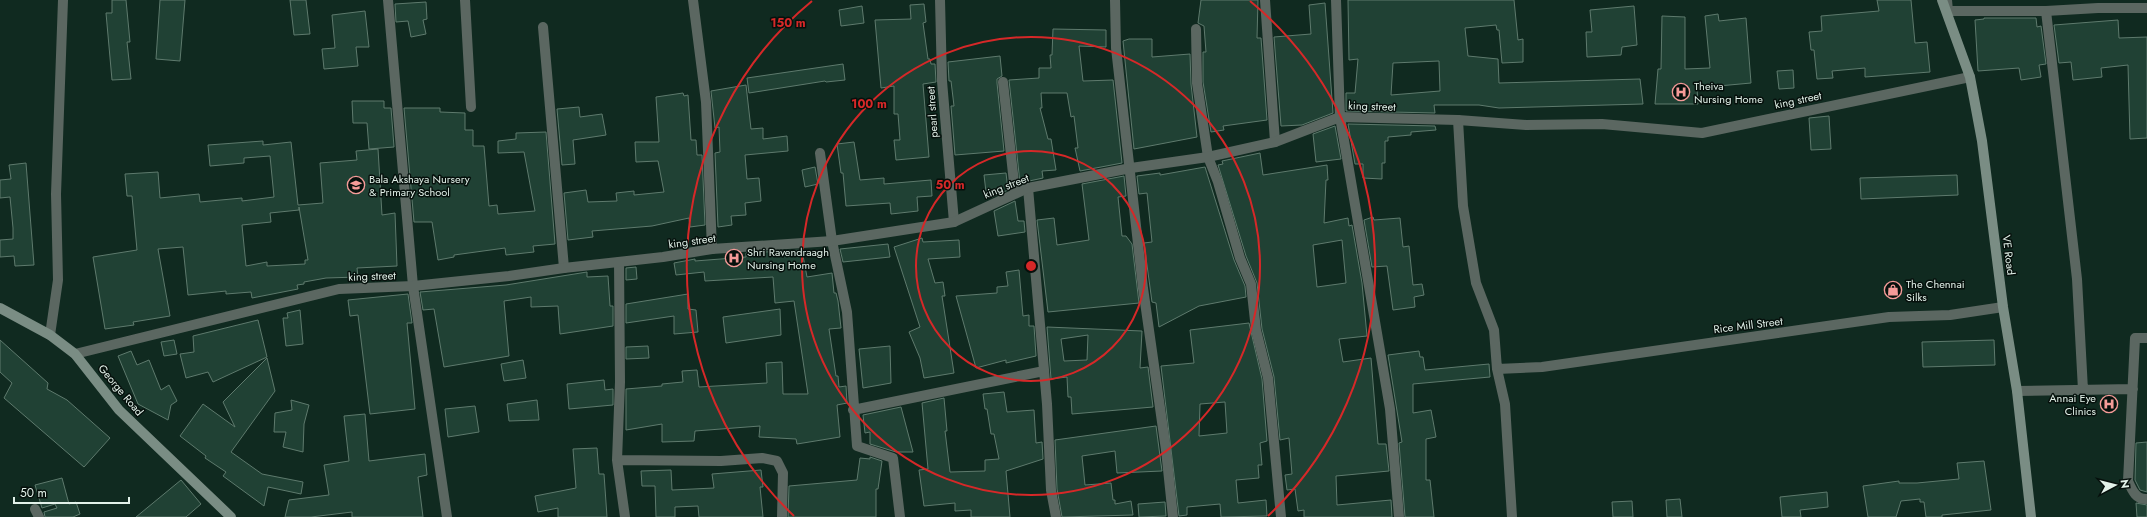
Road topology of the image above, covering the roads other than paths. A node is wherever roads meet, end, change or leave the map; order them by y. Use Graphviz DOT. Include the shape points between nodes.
graph roads {
  1 [pos="63,0"];
  2 [pos="388,0"];
  3 [pos="465,0"];
  4 [pos="693,0"];
  5 [pos="940,0"];
  6 [pos="1115,0"];
  7 [pos="1266,0"];
  8 [pos="1336,0"];
  9 [pos="1942,0"];
  10 [pos="1948,0"];
  11 [pos="2098,4"];
  12 [pos="2147,8"];
  13 [pos="1948,11"];
  14 [pos="2046,11"];
  15 [pos="543,27"];
  16 [pos="1196,29"];
  17 [pos="1970,77"];
  18 [pos="1003,82"];
  19 [pos="471,107"];
  20 [pos="1340,117"];
  21 [pos="1458,120"];
  22 [pos="1275,142"];
  23 [pos="820,153"];
  24 [pos="1208,157"];
  25 [pos="1130,168"];
  26 [pos="1028,188"];
  27 [pos="1015,192"];
  28 [pos="954,222"];
  29 [pos="832,241"];
  30 [pos="712,249"];
  31 [pos="619,262"];
  32 [pos="564,268"];
  33 [pos="413,286"];
  34 [pos="2003,307"];
  35 [pos="0,308"];
  36 [pos="50,335"];
  37 [pos="2147,338"];
  38 [pos="75,354"];
  39 [pos="1497,369"];
  40 [pos="1044,371"];
  41 [pos="2134,389"];
  42 [pos="2083,390"];
  43 [pos="2017,391"];
  44 [pos="853,410"];
  45 [pos="617,460"];
  46 [pos="2147,499"];
  47 [pos="231,517"];
  48 [pos="447,517"];
  49 [pos="625,517"];
  50 [pos="782,517"];
  51 [pos="900,517"];
  52 [pos="1056,517"];
  53 [pos="1172,517"];
  54 [pos="1281,517"];
  55 [pos="1399,517"];
  56 [pos="1512,517"];
  57 [pos="2031,517"];
  1 -- 36 [label="street" via="56,194 58,280"];
  2 -- 33 [label="street"];
  3 -- 19 [label="street"];
  4 -- 30 [label="street" via="706,102"];
  5 -- 28 [label="street, pearl street" via="942,81"];
  6 -- 25 [label="street" via="1116,48"];
  7 -- 22 [label="street"];
  8 -- 20 [label="street"];
  9 -- 13 [label="main road, VE Road"];
  10 -- 13 [label="street"];
  11 -- 12 [label="street"];
  11 -- 14 [label="street"];
  13 -- 14 [label="street"];
  13 -- 17 [label="main road, VE Road"];
  14 -- 42 [label="street" via="2077,279"];
  15 -- 32 [label="street"];
  16 -- 24 [label="street" via="1197,83"];
  17 -- 21 [label="street, king street" via="1702,133 1602,124 1526,125"];
  17 -- 34 [label="main road, VE Road" via="1982,141"];
  18 -- 27 [label="street"];
  20 -- 21 [label="street, king street"];
  20 -- 22 [label="street, king street"];
  20 -- 55 [label="street" via="1390,409"];
  21 -- 39 [label="street" via="1463,206 1476,283 1494,330"];
  22 -- 24 [label="street, king street"];
  23 -- 29 [label="street"];
  24 -- 25 [label="street, king street"];
  24 -- 54 [label="street" via="1240,258 1251,284 1256,330 1268,378"];
  25 -- 26 [label="street, king street"];
  25 -- 53 [label="street" via="1143,288 1166,450"];
  26 -- 27 [label="street, king street"];
  26 -- 40 [label="street"];
  27 -- 28 [label="street, king street"];
  28 -- 29 [label="street, king street"];
  29 -- 30 [label="street, king street"];
  29 -- 44 [label="street" via="847,312"];
  30 -- 31 [label="street, king street"];
  31 -- 32 [label="street, king street"];
  31 -- 45 [label="street" via="620,382"];
  32 -- 33 [label="street, king street"];
  33 -- 38 [label="street, king street" via="339,289"];
  33 -- 48 [label="street"];
  34 -- 39 [label="street, Rice Mill Street" via="1950,315 1889,317 1542,367"];
  34 -- 43 [label="main road, VE Road"];
  35 -- 36 [label="main road, George Road"];
  36 -- 38 [label="main road, George Road"];
  37 -- 41 [label="street" via="2135,338"];
  38 -- 47 [label="main road, George Road" via="119,410"];
  39 -- 56 [label="street" via="1505,404"];
  40 -- 44 [label="street"];
  40 -- 52 [label="street" via="1051,490"];
  41 -- 42 [label="street"];
  41 -- 46 [label="street" via="2128,482 2133,494 2142,500"];
  42 -- 43 [label="street"];
  43 -- 57 [label="main road, VE Road"];
  44 -- 51 [label="street" via="857,446 893,458"];
  45 -- 49 [label="street"];
  45 -- 50 [label="street" via="721,462 762,458 778,461 783,473"];
}
